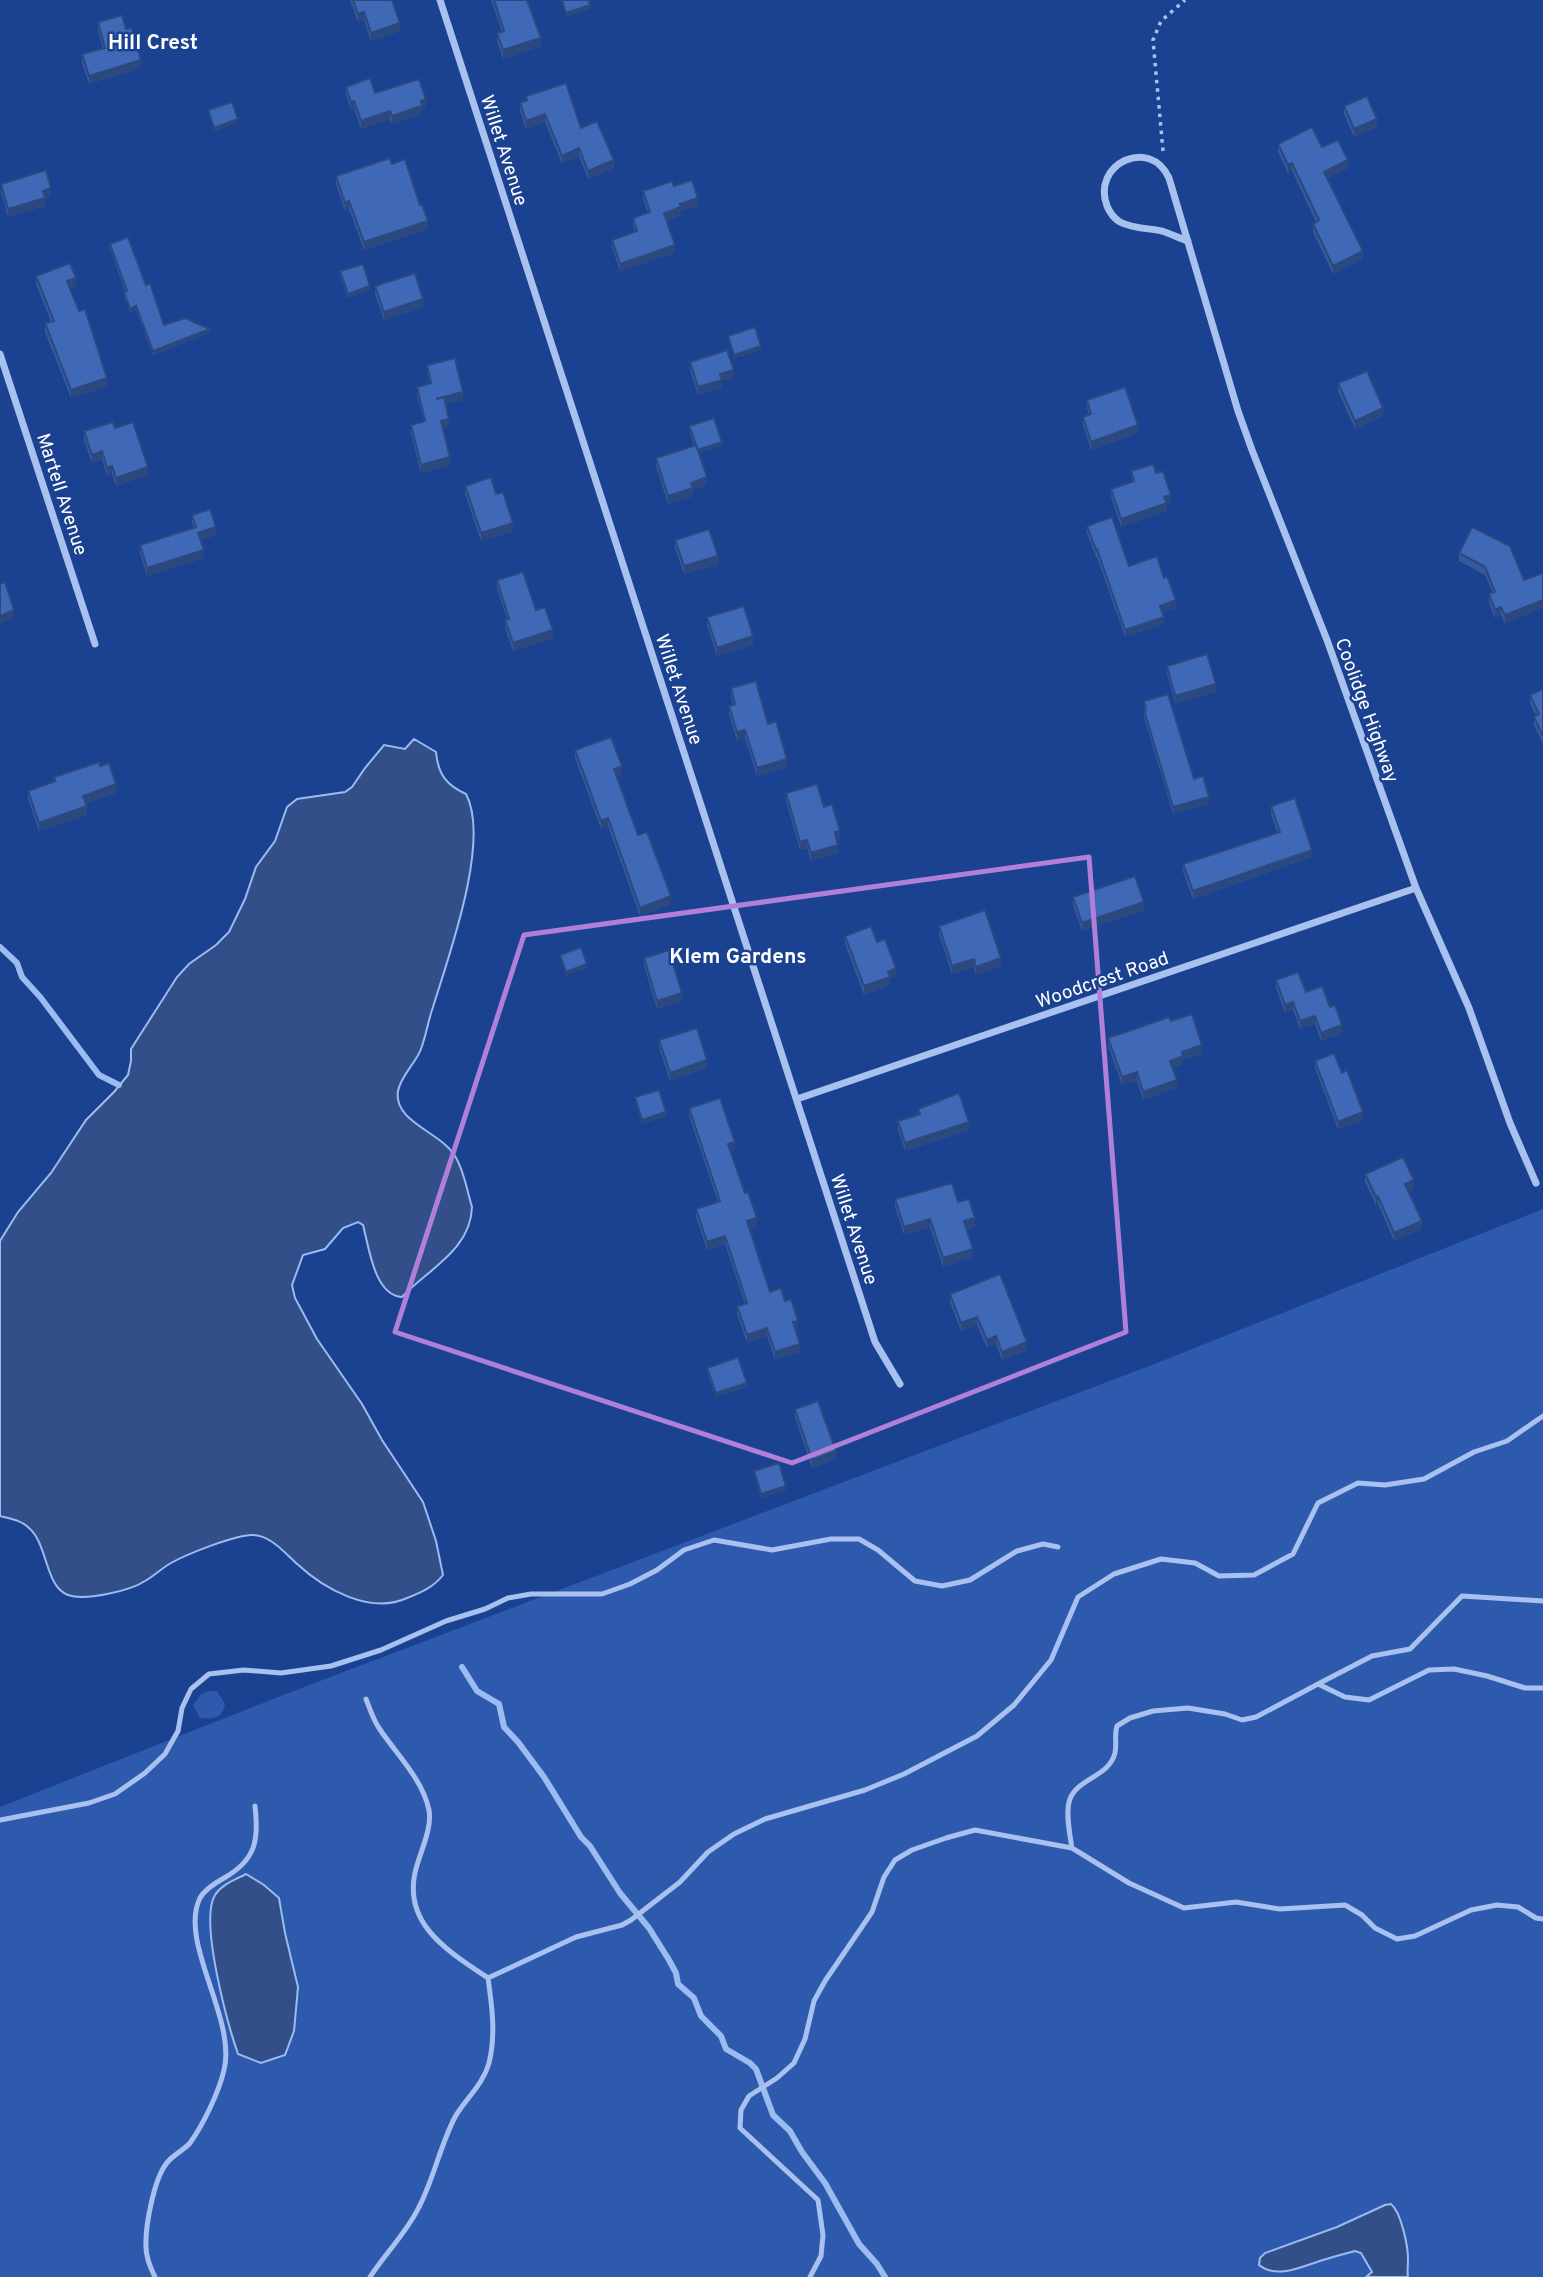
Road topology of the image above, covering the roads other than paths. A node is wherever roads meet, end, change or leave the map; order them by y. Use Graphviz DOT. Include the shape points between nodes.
graph roads {
  1 [pos="439,0"];
  2 [pos="1188,241"];
  3 [pos="0,354"];
  4 [pos="95,644"];
  5 [pos="1416,888"];
  6 [pos="797,1099"];
  7 [pos="1536,1183"];
  8 [pos="900,1384"];
  9 [pos="1543,1416"];
  10 [pos="1058,1547"];
  11 [pos="1543,1601"];
  12 [pos="1318,1684"];
  13 [pos="1543,1688"];
  14 [pos="366,1699"];
  15 [pos="255,1806"];
  16 [pos="0,1820"];
  17 [pos="1072,1848"];
  18 [pos="1543,1919"];
  19 [pos="488,1978"];
  20 [pos="155,2277"];
  21 [pos="370,2277"];
  22 [pos="810,2277"];
  1 -- 6 [label="street, Willet Avenue"];
  2 -- 2 [label="street, Coolidge Highway" via="1162,231 1131,227 1110,214 1104,190 1113,169 1133,158 1155,160 1164,166"];
  2 -- 5 [label="street, Coolidge Highway" via="1242,424 1327,640"];
  3 -- 4 [label="street, Martell Avenue"];
  5 -- 6 [label="street, Woodcrest Road"];
  5 -- 7 [label="street, Coolidge Highway" via="1469,1008"];
  6 -- 8 [label="street, Willet Avenue" via="875,1342"];
  9 -- 19 [label="lane" via="1507,1441 1474,1452 1424,1479 1385,1485 1358,1483 1318,1503 1293,1554 1254,1575 1219,1576 1195,1563 1161,1559 1114,1574 1078,1597 1051,1660 1014,1705 977,1735 865,1790 765,1819 734,1834 631,1920 576,1937"];
  10 -- 16 [label="lane" via="1042,1544 1017,1550 970,1580 942,1586 915,1581 859,1539 831,1539 772,1550 714,1540 684,1550 657,1570 602,1594 508,1598 331,1666 281,1673 209,1674 191,1689 178,1731 165,1754 115,1794"];
  11 -- 12 [label="lane" via="1462,1596 1410,1649 1373,1656"];
  12 -- 13 [label="lane" via="1345,1697 1369,1700 1429,1671 1454,1669 1525,1688"];
  12 -- 17 [label="lane" via="1242,1720 1188,1708 1153,1711 1117,1726 1115,1753 1103,1772 1082,1784 1070,1799"];
  14 -- 19 [label="lane" via="377,1725 417,1781 430,1812 411,1880 417,1915 441,1943"];
  15 -- 20 [label="lane" via="258,1827 249,1858 207,1888 195,1914 226,2053 224,2070 201,2125 188,2145 166,2164 159,2180 146,2245"];
  17 -- 18 [label="lane" via="1129,1883 1184,1908 1236,1902 1280,1909 1345,1905 1397,1939 1415,1936 1471,1910 1497,1905 1518,1907"];
  17 -- 22 [label="lane" via="975,1830 895,1860 872,1912 814,2001 794,2063 749,2096 741,2110 740,2128 818,2200 821,2256"];
  19 -- 21 [label="lane" via="492,2038 484,2079 449,2129 410,2224"];
}
